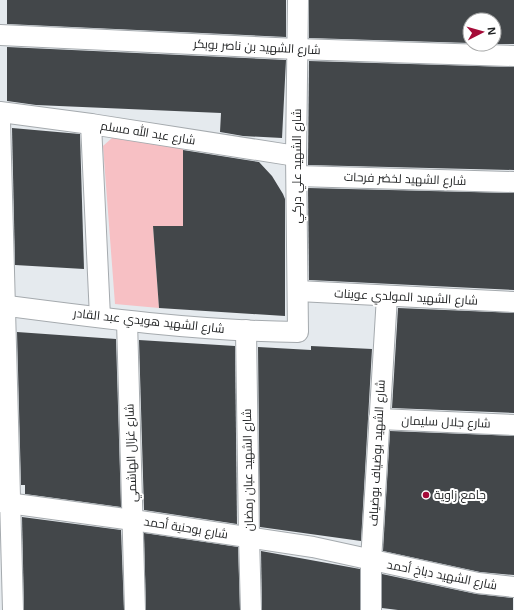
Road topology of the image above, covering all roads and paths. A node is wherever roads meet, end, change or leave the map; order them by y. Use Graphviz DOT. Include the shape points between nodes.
graph roads {
  1 [pos="298,0"];
  2 [pos="0,35"];
  3 [pos="297,49"];
  4 [pos="514,56"];
  5 [pos="0,112"];
  6 [pos="0,121"];
  7 [pos="91,124"];
  8 [pos="296,156"];
  9 [pos="297,176"];
  10 [pos="514,182"];
  11 [pos="298,291"];
  12 [pos="387,296"];
  13 [pos="514,302"];
  14 [pos="2,305"];
  15 [pos="100,317"];
  16 [pos="127,321"];
  17 [pos="246,330"];
  18 [pos="298,332"];
  19 [pos="379,419"];
  20 [pos="514,425"];
  21 [pos="5,503"];
  22 [pos="132,520"];
  23 [pos="248,538"];
  24 [pos="371,561"];
  25 [pos="514,587"];
  26 [pos="13,610"];
  27 [pos="135,610"];
  28 [pos="251,610"];
  29 [pos="371,610"];
  1 -- 3 [label="street, شارع الشهيد علي دركي"];
  2 -- 3 [label="street, شارع الشهيد بن ناصر بوبكر"];
  3 -- 4 [label="street, شارع الشهيد بن ناصر بوبكر"];
  3 -- 8 [label="street, شارع الشهيد علي دركي"];
  5 -- 7 [label="street, شارع عبد الله مسلم"];
  6 -- 14 [label="street"];
  7 -- 8 [label="street, شارع عبد الله مسلم"];
  7 -- 15 [label="street"];
  8 -- 9 [label="street, شارع الشهيد علي دركي"];
  9 -- 10 [label="street, شارع الشهيد لخضر فرحات"];
  9 -- 11 [label="street, شارع الشهيد علي دركي"];
  11 -- 12 [label="street, شارع الشهيد المولدي عوينات"];
  11 -- 18 [label="street, شارع الشهيد علي دركي"];
  12 -- 13 [label="street, شارع الشهيد المولدي عوينات"];
  12 -- 19 [label="street, شارع الشهيد بوضياف بوضياف"];
  14 -- 15 [label="street, شارع الشهيد هويدي عبد القادر"];
  14 -- 21 [label="street"];
  15 -- 16 [label="street, شارع الشهيد هويدي عبد القادر"];
  16 -- 17 [label="street, شارع الشهيد هويدي عبد القادر"];
  16 -- 22 [label="street, شارع غزال الهاشمي"];
  17 -- 18 [label="street, شارع الشهيد هويدي عبد القادر"];
  17 -- 23 [label="street, شارع الشهيد عبان رمضان"];
  19 -- 20 [label="street, شارع جلال سليمان"];
  19 -- 24 [label="street, شارع الشهيد بوضياف بوضياف"];
  21 -- 22 [label="street, شارع بوحنية أحمد"];
  21 -- 26 [label="street"];
  22 -- 23 [label="street, شارع بوحنية أحمد"];
  22 -- 27 [label="street, شارع غزال الهاشمي"];
  23 -- 24 [label="street, شارع بوحنية أحمد" via="313,547"];
  23 -- 28 [label="street, شارع الشهيد عبان رمضان"];
  24 -- 25 [label="street, شارع الشهيد دباخ أحمد" via="478,583"];
  24 -- 29 [label="street, شارع الشهيد بوضياف بوضياف"];
}
